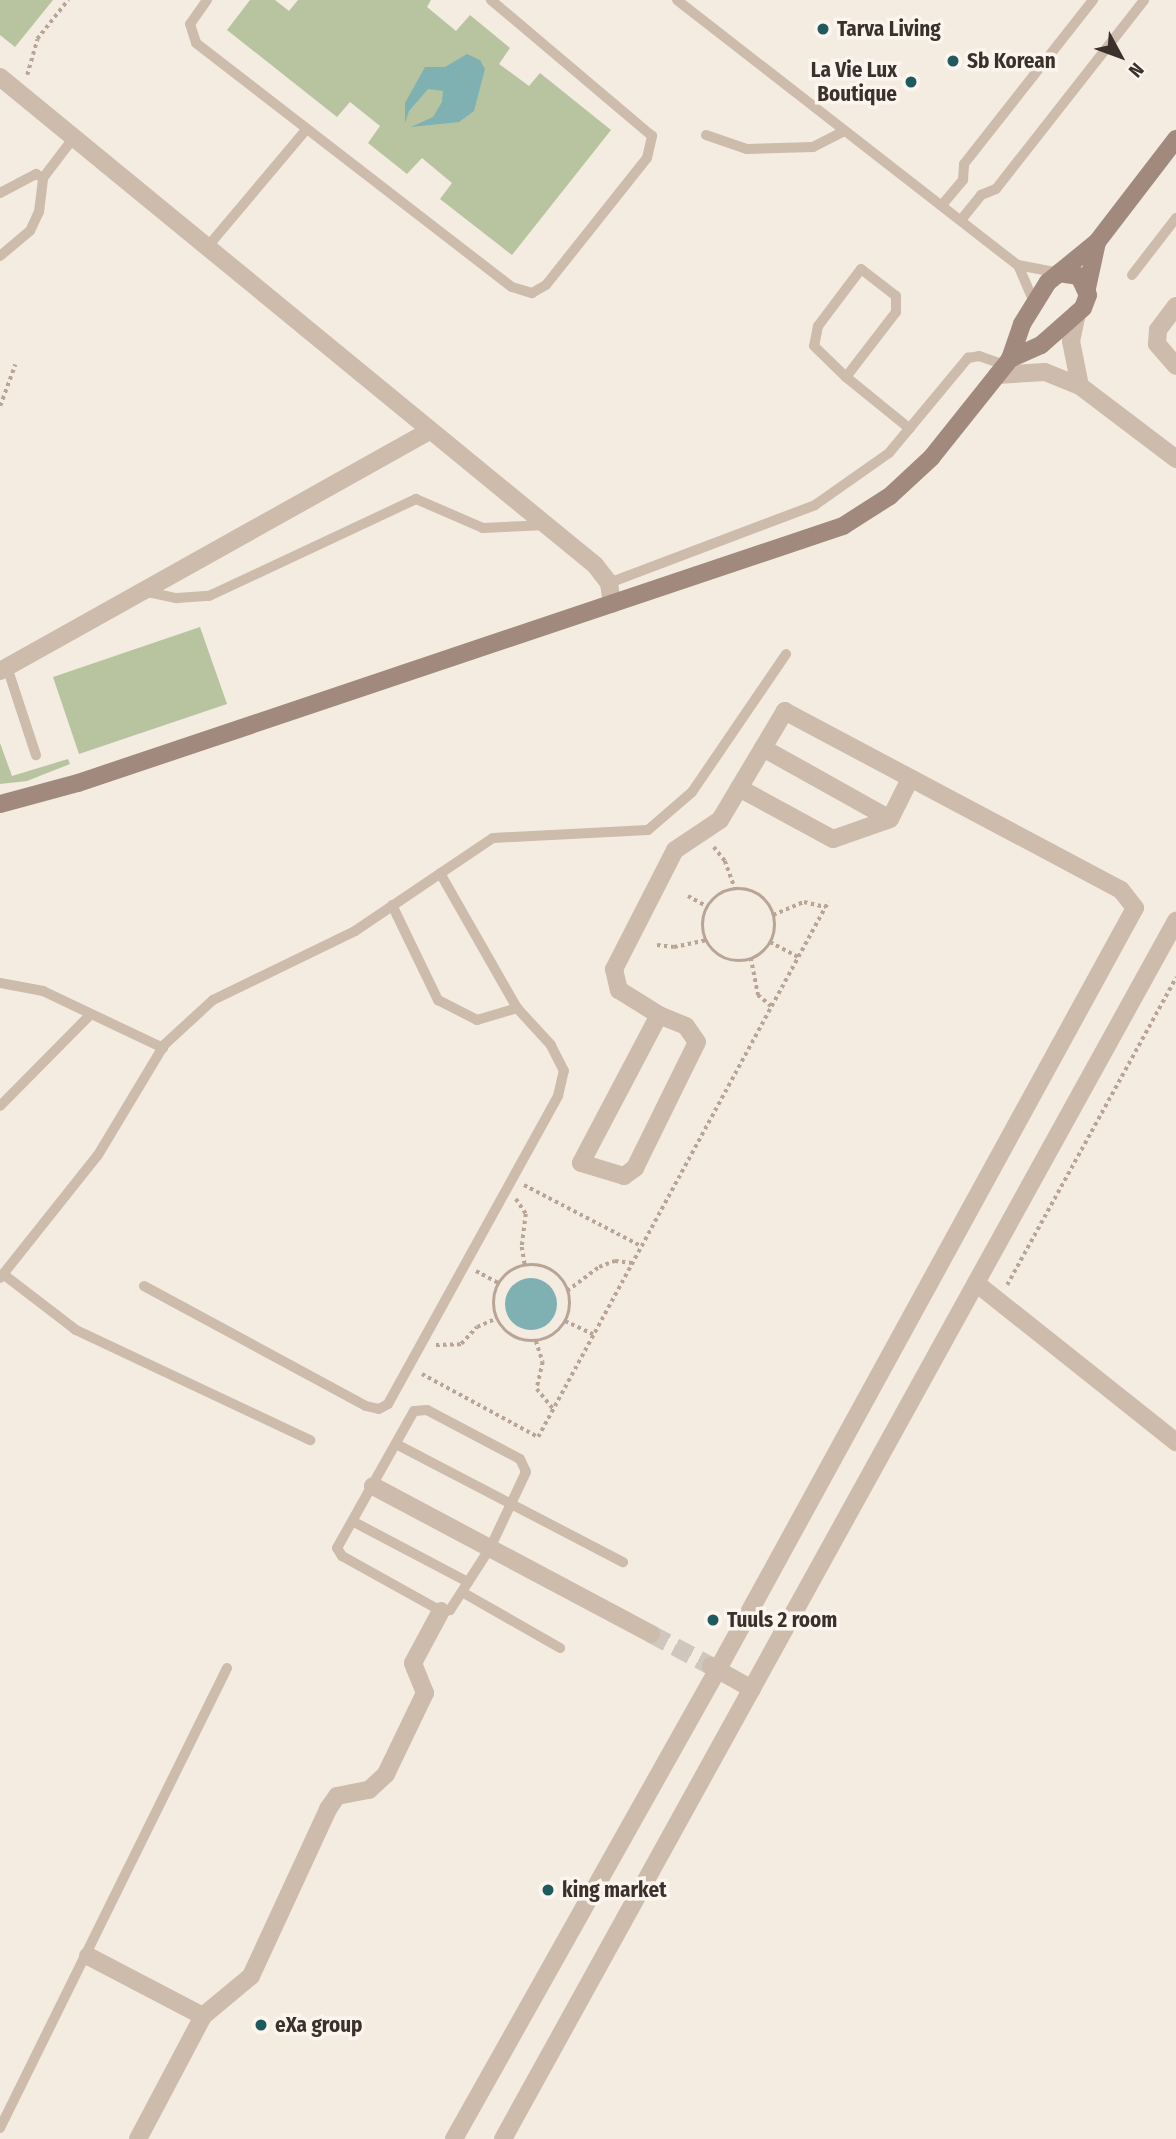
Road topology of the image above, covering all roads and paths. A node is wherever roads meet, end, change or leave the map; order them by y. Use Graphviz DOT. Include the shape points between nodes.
graph roads {
  1 [pos="68,0"];
  2 [pos="208,0"];
  3 [pos="491,0"];
  4 [pos="677,0"];
  5 [pos="1093,0"];
  6 [pos="1144,0"];
  7 [pos="0,77"];
  8 [pos="22,94"];
  9 [pos="306,130"];
  10 [pos="842,132"];
  11 [pos="706,135"];
  12 [pos="75,136"];
  13 [pos="1176,139"];
  14 [pos="43,178"];
  15 [pos="0,193"];
  16 [pos="942,205"];
  17 [pos="1176,218"];
  18 [pos="961,220"];
  19 [pos="1097,242"];
  20 [pos="209,245"];
  21 [pos="0,256"];
  22 [pos="1018,265"];
  23 [pos="1059,273"];
  24 [pos="1132,275"];
  25 [pos="1087,288"];
  26 [pos="1034,302"];
  27 [pos="1176,306"];
  28 [pos="1077,313"];
  29 [pos="1022,324"];
  30 [pos="1041,345"];
  31 [pos="15,365"];
  32 [pos="1004,366"];
  33 [pos="1176,366"];
  34 [pos="846,377"];
  35 [pos="1080,386"];
  36 [pos="0,406"];
  37 [pos="910,429"];
  38 [pos="429,431"];
  39 [pos="1176,459"];
  40 [pos="547,525"];
  41 [pos="608,583"];
  42 [pos="141,591"];
  43 [pos="612,604"];
  44 [pos="786,654"];
  45 [pos="4,669"];
  46 [pos="763,748"];
  47 [pos="36,755"];
  48 [pos="910,779"];
  49 [pos="740,788"];
  50 [pos="0,804"];
  51 [pos="890,819"];
  52 [pos="714,847"];
  53 [pos="440,873"];
  54 [pos="735,889"];
  55 [pos="688,896"];
  56 [pos="828,902"];
  57 [pos="392,905"];
  58 [pos="708,907"];
  59 [pos="825,907"];
  60 [pos="773,915"];
  61 [pos="1176,921"];
  62 [pos="707,940"];
  63 [pos="770,942"];
  64 [pos="657,945"];
  65 [pos="798,957"];
  66 [pos="751,958"];
  67 [pos="1176,977"];
  68 [pos="0,983"];
  69 [pos="771,1006"];
  70 [pos="517,1008"];
  71 [pos="91,1014"];
  72 [pos="659,1015"];
  73 [pos="163,1048"];
  74 [pos="0,1106"];
  75 [pos="514,1197"];
  76 [pos="508,1209"];
  77 [pos="641,1246"];
  78 [pos="481,1258"];
  79 [pos="632,1263"];
  80 [pos="524,1266"];
  81 [pos="3,1270"];
  82 [pos="475,1270"];
  83 [pos="469,1281"];
  84 [pos="499,1283"];
  85 [pos="976,1283"];
  86 [pos="144,1286"];
  87 [pos="567,1291"];
  88 [pos="999,1300"];
  89 [pos="497,1318"];
  90 [pos="565,1321"];
  91 [pos="440,1334"];
  92 [pos="593,1334"];
  93 [pos="536,1340"];
  94 [pos="434,1345"];
  95 [pos="429,1354"];
  96 [pos="424,1363"];
  97 [pos="553,1409"];
  98 [pos="1174,1437"];
  99 [pos="310,1440"];
  100 [pos="396,1444"];
  101 [pos="373,1486"];
  102 [pos="513,1507"];
  103 [pos="354,1522"];
  104 [pos="490,1548"];
  105 [pos="623,1562"];
  106 [pos="465,1587"];
  107 [pos="441,1611"];
  108 [pos="651,1634"];
  109 [pos="560,1647"];
  110 [pos="227,1668"];
  111 [pos="715,1668"];
  112 [pos="752,1689"];
  113 [pos="88,1956"];
  114 [pos="203,2017"];
  115 [pos="0,2129"];
  116 [pos="138,2139"];
  117 [pos="454,2139"];
  118 [pos="503,2139"];
  1 -- 8 [label="path" via="37,40"];
  2 -- 9 [label="lane" via="190,24 193,40"];
  3 -- 9 [label="lane" via="652,136 647,158 540,291 519,292"];
  4 -- 10 [label="lane"];
  5 -- 16 [label="lane" via="964,164 963,180"];
  6 -- 18 [label="lane" via="996,189 981,195"];
  7 -- 8 [label="street"];
  8 -- 12 [label="street"];
  9 -- 20 [label="lane"];
  10 -- 11 [label="lane" via="813,147 747,149"];
  10 -- 16 [label="lane"];
  12 -- 14 [label="lane"];
  12 -- 20 [label="street"];
  13 -- 19 [label="street"];
  14 -- 15 [label="lane" via="36,174"];
  14 -- 21 [label="lane" via="39,212 30,231"];
  16 -- 18 [label="lane"];
  17 -- 24 [label="lane"];
  18 -- 22 [label="lane"];
  19 -- 23 [label="street"];
  19 -- 25 [label="street"];
  20 -- 38 [label="street"];
  22 -- 23 [label="lane"];
  22 -- 26 [label="lane"];
  23 -- 25 [label="street" via="1079,276"];
  23 -- 26 [label="street"];
  25 -- 28 [label="street" via="1086,302"];
  26 -- 29 [label="street"];
  27 -- 33 [label="street" via="1158,330 1157,344"];
  28 -- 30 [label="street"];
  28 -- 35 [label="street" via="1071,341"];
  29 -- 30 [label="street" via="1026,340"];
  29 -- 32 [label="street"];
  30 -- 32 [label="street"];
  31 -- 36 [label="path"];
  32 -- 35 [label="street" via="1045,372"];
  32 -- 37 [label="lane" via="979,356 968,358"];
  32 -- 43 [label="street" via="931,458 890,496 843,526"];
  34 -- 34 [label="lane" via="896,312 896,296 861,269 818,326 814,346"];
  34 -- 37 [label="lane"];
  35 -- 39 [label="street"];
  37 -- 41 [label="lane" via="870,469 815,505"];
  38 -- 40 [label="street"];
  38 -- 42 [label="street"];
  40 -- 41 [label="street" via="595,565"];
  40 -- 42 [label="lane" via="483,528 416,499 209,596 177,598"];
  41 -- 43 [label="street"];
  42 -- 45 [label="street"];
  43 -- 50 [label="street" via="78,783"];
  44 -- 53 [label="lane" via="692,792 648,830 493,838"];
  45 -- 47 [label="lane"];
  46 -- 48 [label="street" via="785,711"];
  46 -- 49 [label="street"];
  46 -- 51 [label="street"];
  48 -- 51 [label="street"];
  48 -- 111 [label="street" via="1121,890 1135,908"];
  49 -- 51 [label="street" via="833,839"];
  49 -- 72 [label="street" via="720,820 675,850 614,969 619,989"];
  52 -- 54 [label="path"];
  53 -- 57 [label="lane"];
  53 -- 70 [label="lane"];
  54 -- 58 [label="path" via="715,898"];
  54 -- 60 [label="path" via="757,893"];
  55 -- 58 [label="path"];
  56 -- 59 [label="path"];
  57 -- 70 [label="lane" via="438,1000 477,1020"];
  57 -- 73 [label="lane" via="355,931 213,1000"];
  58 -- 62 [label="path" via="704,919"];
  59 -- 60 [label="path" via="804,902"];
  59 -- 65 [label="path"];
  60 -- 63 [label="path"];
  61 -- 85 [label="street"];
  62 -- 64 [label="path" via="674,947"];
  62 -- 66 [label="path" via="727,959"];
  63 -- 65 [label="path"];
  63 -- 66 [label="path"];
  65 -- 69 [label="path"];
  66 -- 69 [label="path" via="758,995"];
  67 -- 88 [label="path"];
  68 -- 71 [label="lane" via="43,991"];
  69 -- 77 [label="path"];
  70 -- 86 [label="lane" via="564,1071 558,1096 387,1404 379,1409 366,1406"];
  71 -- 73 [label="lane"];
  71 -- 74 [label="lane"];
  72 -- 72 [label="street" via="626,1077 581,1163 624,1176 635,1168 697,1042 686,1026"];
  73 -- 81 [label="lane" via="97,1155"];
  75 -- 76 [label="path"];
  75 -- 77 [label="path" via="521,1184"];
  75 -- 80 [label="path" via="527,1214"];
  77 -- 79 [label="path"];
  78 -- 82 [label="path"];
  79 -- 87 [label="path" via="615,1261 599,1267"];
  79 -- 92 [label="path"];
  80 -- 84 [label="path"];
  80 -- 87 [label="path" via="545,1267 556,1273"];
  81 -- 99 [label="lane" via="76,1330"];
  82 -- 83 [label="path"];
  82 -- 84 [label="path"];
  84 -- 89 [label="path" via="494,1306"];
  85 -- 88 [label="street"];
  85 -- 112 [label="street"];
  87 -- 90 [label="path"];
  88 -- 98 [label="street"];
  89 -- 93 [label="path" via="513,1336"];
  89 -- 94 [label="path" via="477,1327 461,1344 448,1348"];
  90 -- 92 [label="path"];
  90 -- 93 [label="path" via="558,1330"];
  91 -- 94 [label="path"];
  92 -- 97 [label="path"];
  93 -- 97 [label="path" via="543,1362 537,1389"];
  94 -- 95 [label="path"];
  96 -- 97 [label="path" via="419,1372 538,1437"];
  100 -- 101 [label="lane"];
  100 -- 102 [label="lane"];
  100 -- 102 [label="lane" via="414,1411 427,1410 520,1460 526,1472"];
  101 -- 103 [label="lane"];
  101 -- 104 [label="street"];
  102 -- 104 [label="lane"];
  102 -- 105 [label="lane"];
  103 -- 106 [label="lane"];
  103 -- 107 [label="lane" via="337,1548 342,1556"];
  104 -- 106 [label="lane"];
  104 -- 108 [label="street"];
  106 -- 107 [label="lane" via="450,1610"];
  106 -- 109 [label="lane"];
  107 -- 114 [label="street" via="412,1663 425,1693 386,1774 369,1790 337,1796 251,1976"];
  110 -- 113 [label="lane"];
  111 -- 112 [label="street"];
  111 -- 117 [label="street"];
  112 -- 118 [label="street"];
  113 -- 114 [label="street"];
  113 -- 115 [label="lane"];
  114 -- 116 [label="street"];
}
